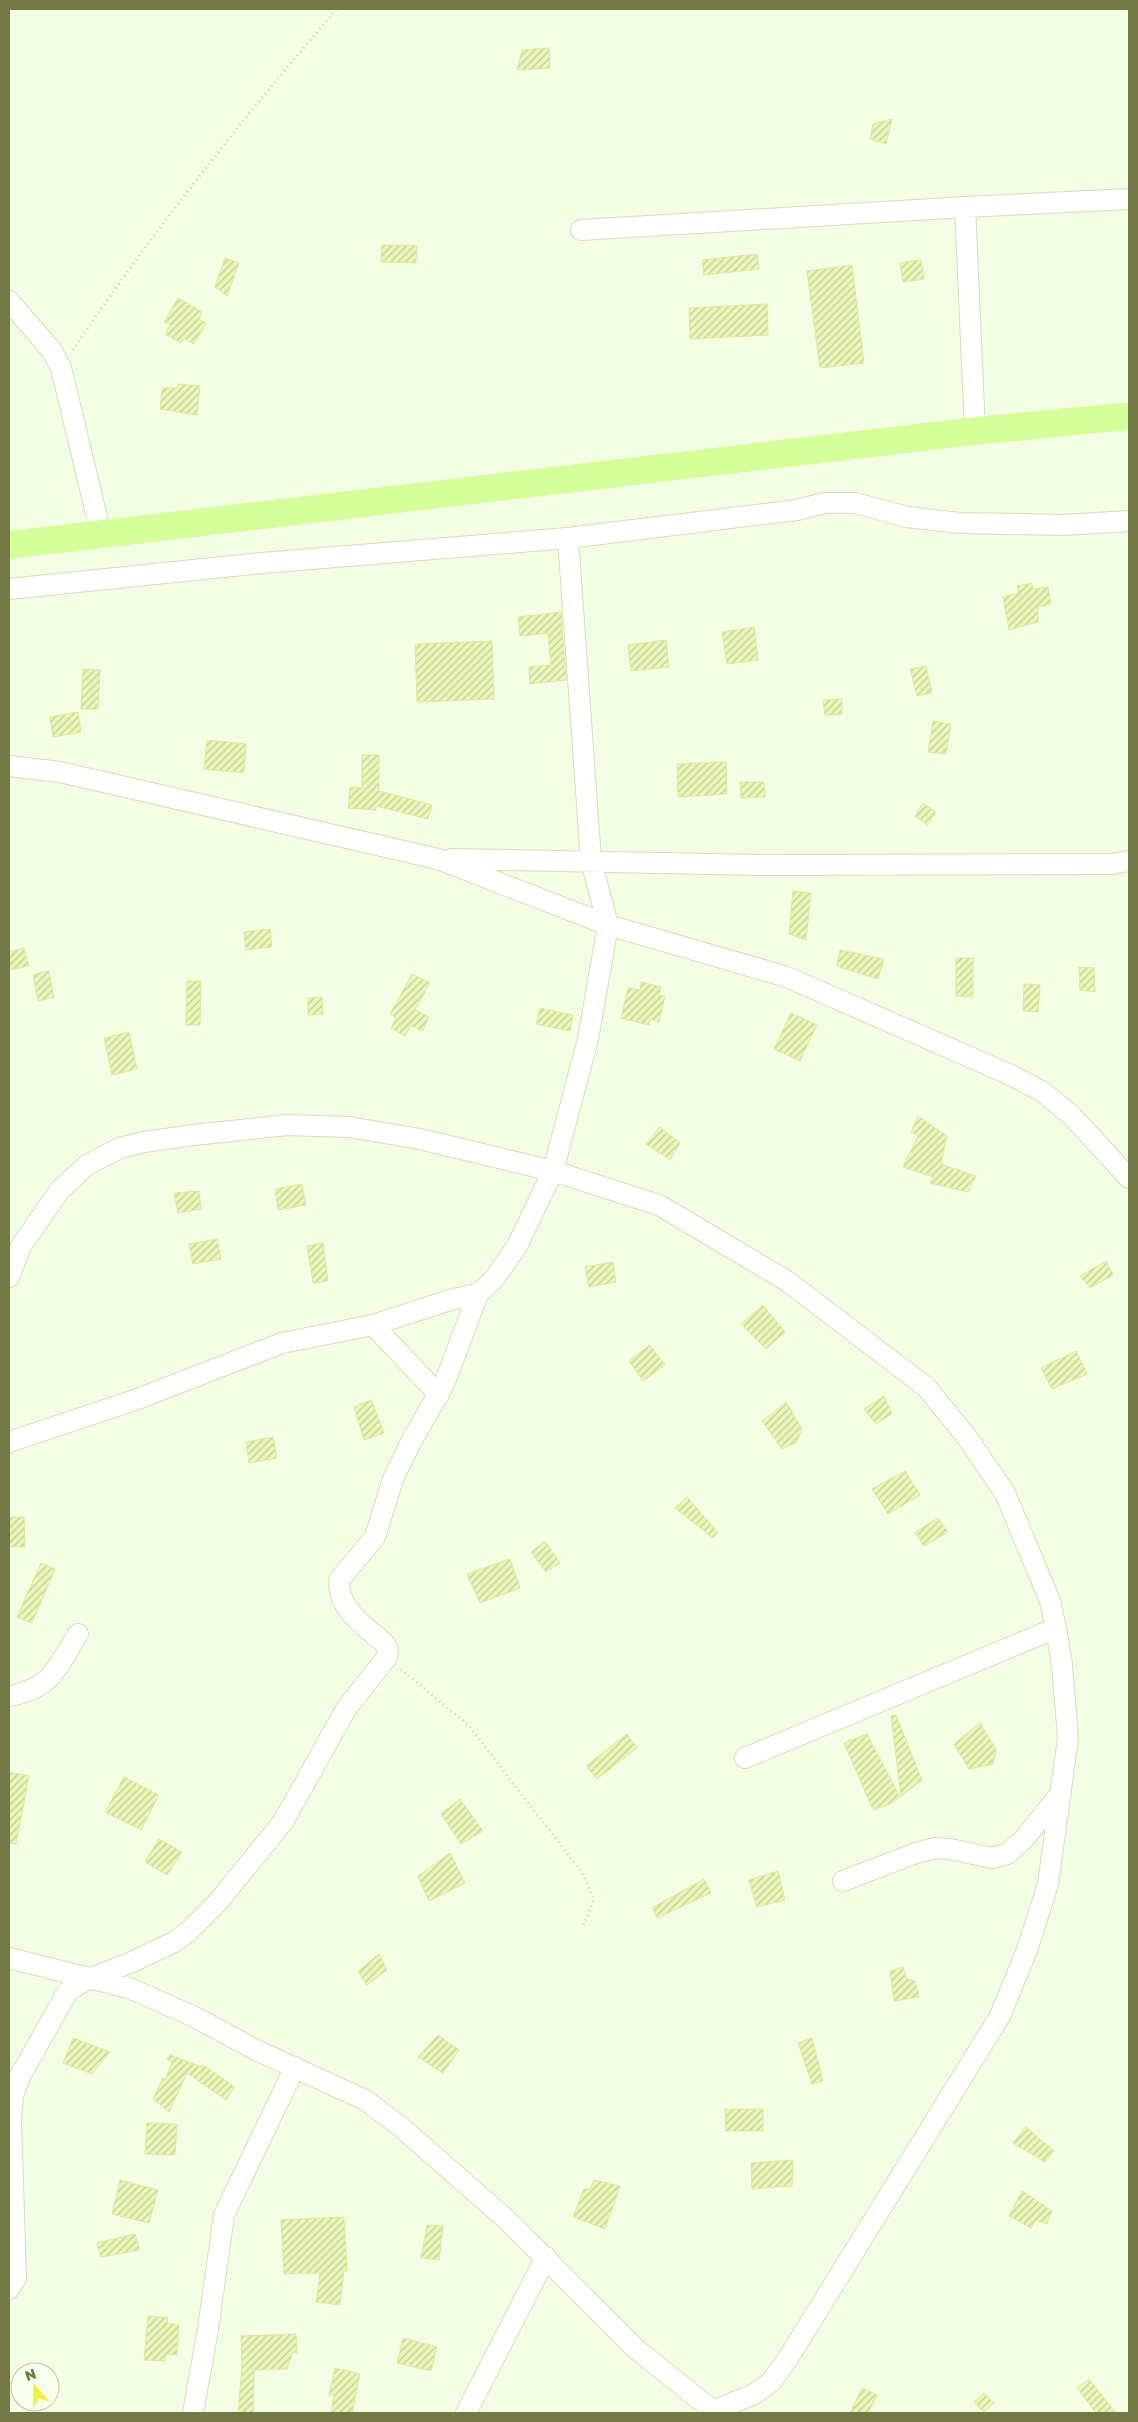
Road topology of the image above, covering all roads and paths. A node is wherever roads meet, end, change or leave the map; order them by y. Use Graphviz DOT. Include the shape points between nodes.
graph roads {
  1 [pos="337,9"];
  2 [pos="1129,199"];
  3 [pos="965,207"];
  4 [pos="581,230"];
  5 [pos="9,301"];
  6 [pos="61,368"];
  7 [pos="1129,416"];
  8 [pos="975,431"];
  9 [pos="1129,521"];
  10 [pos="101,534"];
  11 [pos="568,538"];
  12 [pos="9,545"];
  13 [pos="9,589"];
  14 [pos="9,766"];
  15 [pos="438,859"];
  16 [pos="591,861"];
  17 [pos="1129,861"];
  18 [pos="608,925"];
  19 [pos="553,1171"];
  20 [pos="1129,1178"];
  21 [pos="9,1277"];
  22 [pos="478,1294"];
  23 [pos="373,1325"];
  24 [pos="439,1395"];
  25 [pos="9,1442"];
  26 [pos="1056,1628"];
  27 [pos="78,1634"];
  28 [pos="387,1658"];
  29 [pos="9,1696"];
  30 [pos="745,1758"];
  31 [pos="1061,1793"];
  32 [pos="842,1881"];
  33 [pos="582,1928"];
  34 [pos="9,1958"];
  35 [pos="88,1979"];
  36 [pos="295,2068"];
  37 [pos="546,2258"];
  38 [pos="9,2289"];
  39 [pos="714,2412"];
  40 [pos="193,2413"];
  41 [pos="466,2413"];
  1 -- 6 [label="path" via="249,112 108,297"];
  2 -- 3 [label="street"];
  3 -- 4 [label="street"];
  3 -- 8 [label="street"];
  5 -- 6 [label="street" via="52,351"];
  6 -- 10 [label="street"];
  7 -- 8 [label="main road"];
  8 -- 10 [label="main road"];
  9 -- 11 [label="street" via="960,523 907,517 856,503 824,503 796,510"];
  10 -- 12 [label="main road"];
  11 -- 13 [label="street" via="262,563"];
  11 -- 16 [label="street"];
  14 -- 15 [label="street" via="60,772"];
  15 -- 16 [label="street"];
  15 -- 18 [label="street"];
  16 -- 17 [label="street" via="800,865 1112,864"];
  16 -- 18 [label="street"];
  18 -- 19 [label="street" via="588,1038"];
  18 -- 20 [label="street" via="787,977 1013,1076 1043,1092 1071,1115"];
  19 -- 21 [label="street" via="420,1139 349,1127 288,1125 144,1142 120,1148 87,1165 60,1190 21,1246"];
  19 -- 22 [label="street" via="517,1246 494,1279"];
  19 -- 26 [label="street" via="658,1205 787,1281 926,1387 966,1436 1005,1494 1050,1601"];
  22 -- 23 [label="street" via="453,1298"];
  22 -- 24 [label="street"];
  23 -- 24 [label="street"];
  23 -- 25 [label="street" via="282,1343 135,1400"];
  24 -- 28 [label="street" via="393,1479 375,1537 339,1580 338,1589 346,1610 384,1643 388,1650"];
  26 -- 30 [label="street"];
  26 -- 31 [label="street" via="1068,1738"];
  27 -- 29 [label="street" via="52,1676 41,1686"];
  28 -- 33 [label="path" via="469,1726 582,1874 594,1900"];
  28 -- 35 [label="street" via="346,1709 283,1822 218,1904 174,1942"];
  31 -- 32 [label="street" via="1023,1840 1007,1854 992,1858 935,1848"];
  31 -- 39 [label="street" via="1048,1884 1027,1950 1000,2016 771,2382 754,2394"];
  34 -- 35 [label="street"];
  35 -- 36 [label="street" via="129,1988 195,2016"];
  35 -- 38 [label="street" via="68,1991 20,2076 13,2096 16,2278"];
  36 -- 37 [label="street" via="365,2100 402,2126"];
  36 -- 40 [label="street" via="224,2215"];
  37 -- 39 [label="street" via="635,2348"];
  37 -- 41 [label="street"];
}
